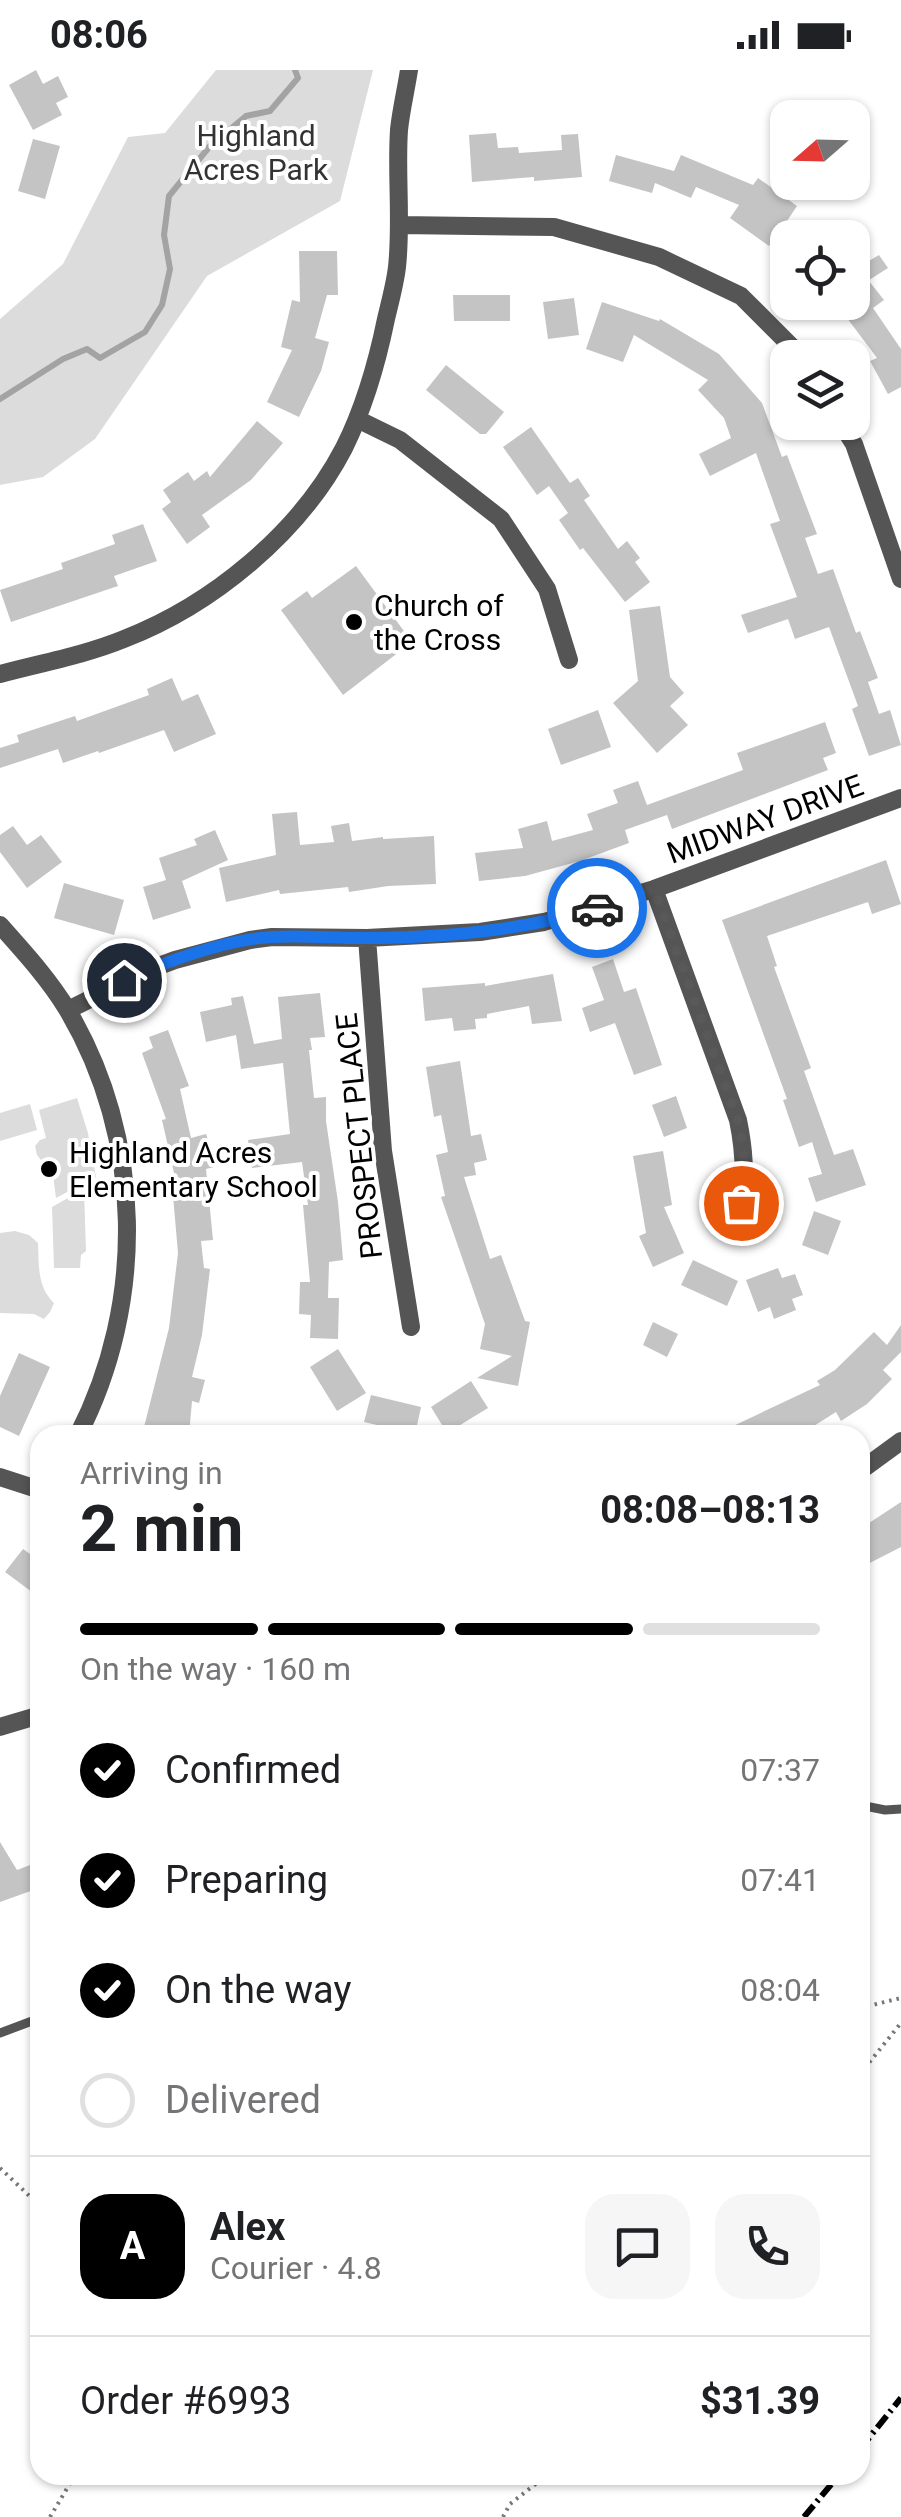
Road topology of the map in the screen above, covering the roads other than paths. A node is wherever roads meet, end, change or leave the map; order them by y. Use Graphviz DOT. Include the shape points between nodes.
graph roads {
  1 [pos="409,70"];
  2 [pos="400,224"];
  3 [pos="785,340"];
  4 [pos="357,419"];
  5 [pos="851,440"];
  6 [pos="901,579"];
  7 [pos="569,660"];
  8 [pos="0,674"];
  9 [pos="901,798"];
  10 [pos="654,889"];
  11 [pos="0,926"];
  12 [pos="367,938"];
  13 [pos="68,1010"];
  14 [pos="741,1203"];
  15 [pos="411,1327"];
  16 [pos="83,1425"];
  17 [pos="901,1441"];
  18 [pos="870,1464"];
  19 [pos="0,1477"];
  20 [pos="30,1487"];
  21 [pos="30,1718"];
  22 [pos="0,1727"];
  23 [pos="870,1807"];
  24 [pos="901,1809"];
  25 [pos="30,2022"];
  26 [pos="0,2033"];
  1 -- 2 [label="street" via="399,130"];
  2 -- 3 [label="street" via="554,227 659,257 742,296"];
  2 -- 4 [label="street" via="380,348"];
  4 -- 7 [label="street" via="400,440 501,519 547,589"];
  4 -- 8 [label="street" via="310,499 226,583 120,641"];
  5 -- 6 [label="street"];
  9 -- 10 [label="street, MIDWAY DRIVE"];
  10 -- 12 [label="street, MIDWAY DRIVE" via="528,925"];
  10 -- 14 [label="street" via="738,1120"];
  11 -- 13 [label="street"];
  12 -- 13 [label="street, MIDWAY DRIVE" via="250,940 174,960"];
  12 -- 15 [label="street, PROSPECT PLACE" via="384,1151"];
  13 -- 16 [label="street" via="94,1062 126,1190 126,1270 115,1334"];
  17 -- 18 [label="street"];
  19 -- 20 [label="street"];
  21 -- 22 [label="street"];
  23 -- 24 [label="lane"];
  25 -- 26 [label="lane"];
}
